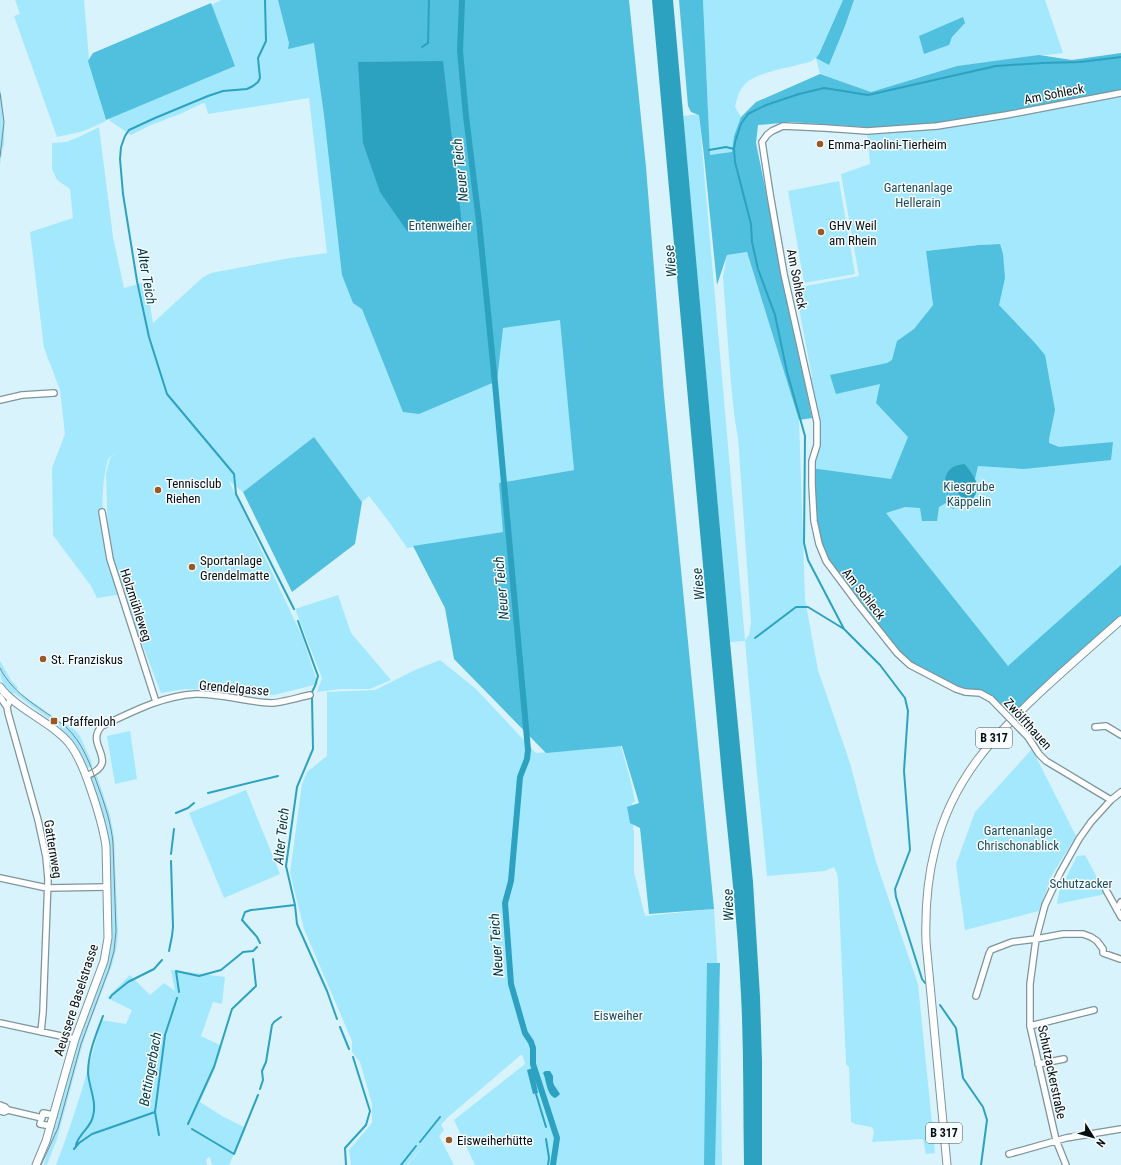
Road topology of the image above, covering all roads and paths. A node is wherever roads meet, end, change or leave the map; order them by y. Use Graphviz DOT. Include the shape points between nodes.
graph roads {
  1 [pos="1121,93"];
  2 [pos="54,393"];
  3 [pos="0,400"];
  4 [pos="102,512"];
  5 [pos="1121,620"];
  6 [pos="0,687"];
  7 [pos="310,695"];
  8 [pos="0,697"];
  9 [pos="11,698"];
  10 [pos="991,700"];
  11 [pos="156,702"];
  12 [pos="7,707"];
  13 [pos="1095,727"];
  14 [pos="1121,735"];
  15 [pos="86,776"];
  16 [pos="1121,792"];
  17 [pos="1111,800"];
  18 [pos="0,878"];
  19 [pos="47,888"];
  20 [pos="107,888"];
  21 [pos="1106,890"];
  22 [pos="1121,902"];
  23 [pos="1117,910"];
  24 [pos="1121,917"];
  25 [pos="1036,940"];
  26 [pos="1120,959"];
  27 [pos="976,996"];
  28 [pos="1094,1010"];
  29 [pos="0,1023"];
  30 [pos="1030,1026"];
  31 [pos="41,1032"];
  32 [pos="75,1039"];
  33 [pos="1064,1059"];
  34 [pos="1038,1064"];
  35 [pos="0,1105"];
  36 [pos="8,1110"];
  37 [pos="0,1111"];
  38 [pos="54,1115"];
  39 [pos="42,1118"];
  40 [pos="51,1126"];
  41 [pos="1121,1129"];
  42 [pos="1056,1140"];
  43 [pos="1009,1154"];
  44 [pos="36,1165"];
  45 [pos="947,1165"];
  46 [pos="1066,1165"];
  1 -- 10 [label="street, Am Sohleck" via="1006,116 937,126 867,131 783,126 772,131 762,142 784,274 817,422 812,485 814,521 819,544 826,561 897,653 910,664 956,689 980,693"];
  2 -- 3 [label="street" via="22,395"];
  4 -- 11 [label="street, Holzmühleweg" via="110,558"];
  5 -- 45 [label="main road, B 317" via="1024,707 994,738 969,771 941,828 927,894 926,942"];
  6 -- 9 [label="main road, Aeussere Baselstrasse"];
  7 -- 11 [label="street, Grendelgasse" via="272,703 195,694"];
  8 -- 12 [label="street, Gatternweg"];
  9 -- 12 [label="street"];
  9 -- 15 [label="main road, Aeussere Baselstrasse" via="68,742"];
  10 -- 17 [label="street, Zwölfthauen, bridge" via="1028,737 1046,761"];
  11 -- 15 [label="street, Grendelgasse" via="99,729 96,738 102,763 98,770"];
  12 -- 19 [label="street, Gatternweg" via="38,820 48,879"];
  13 -- 14 [label="street" via="1106,726"];
  15 -- 20 [label="main road, Aeussere Baselstrasse" via="104,833"];
  16 -- 17 [label="street, Schutzackerstraße"];
  17 -- 25 [label="street, Schutzackerstraße" via="1079,839 1060,873 1045,906"];
  18 -- 19 [label="street"];
  19 -- 20 [label="street"];
  19 -- 31 [label="street, Gatternweg"];
  20 -- 32 [label="main road, Aeussere Baselstrasse" via="108,938 104,961"];
  21 -- 23 [label="street"];
  22 -- 23 [label="street"];
  23 -- 24 [label="street"];
  25 -- 26 [label="street" via="1063,934 1083,934 1097,941 1103,949 1103,954"];
  25 -- 27 [label="street" via="1012,942 991,950"];
  25 -- 30 [label="street, Schutzackerstraße" via="1030,984"];
  28 -- 30 [label="street"];
  29 -- 31 [label="street"];
  30 -- 34 [label="street, Schutzackerstraße"];
  31 -- 32 [label="street"];
  32 -- 38 [label="main road, Aeussere Baselstrasse"];
  33 -- 34 [label="street"];
  34 -- 42 [label="street, Schutzackerstraße"];
  35 -- 36 [label="street"];
  36 -- 37 [label="street"];
  36 -- 39 [label="street"];
  38 -- 39 [label="street" via="43,1113"];
  38 -- 40 [label="main road, Aeussere Baselstrasse"];
  39 -- 40 [label="street" via="40,1124"];
  40 -- 44 [label="main road, Aeussere Baselstrasse"];
  41 -- 42 [label="street"];
  42 -- 43 [label="street"];
  42 -- 46 [label="street, Schutzackerstraße"];
}
